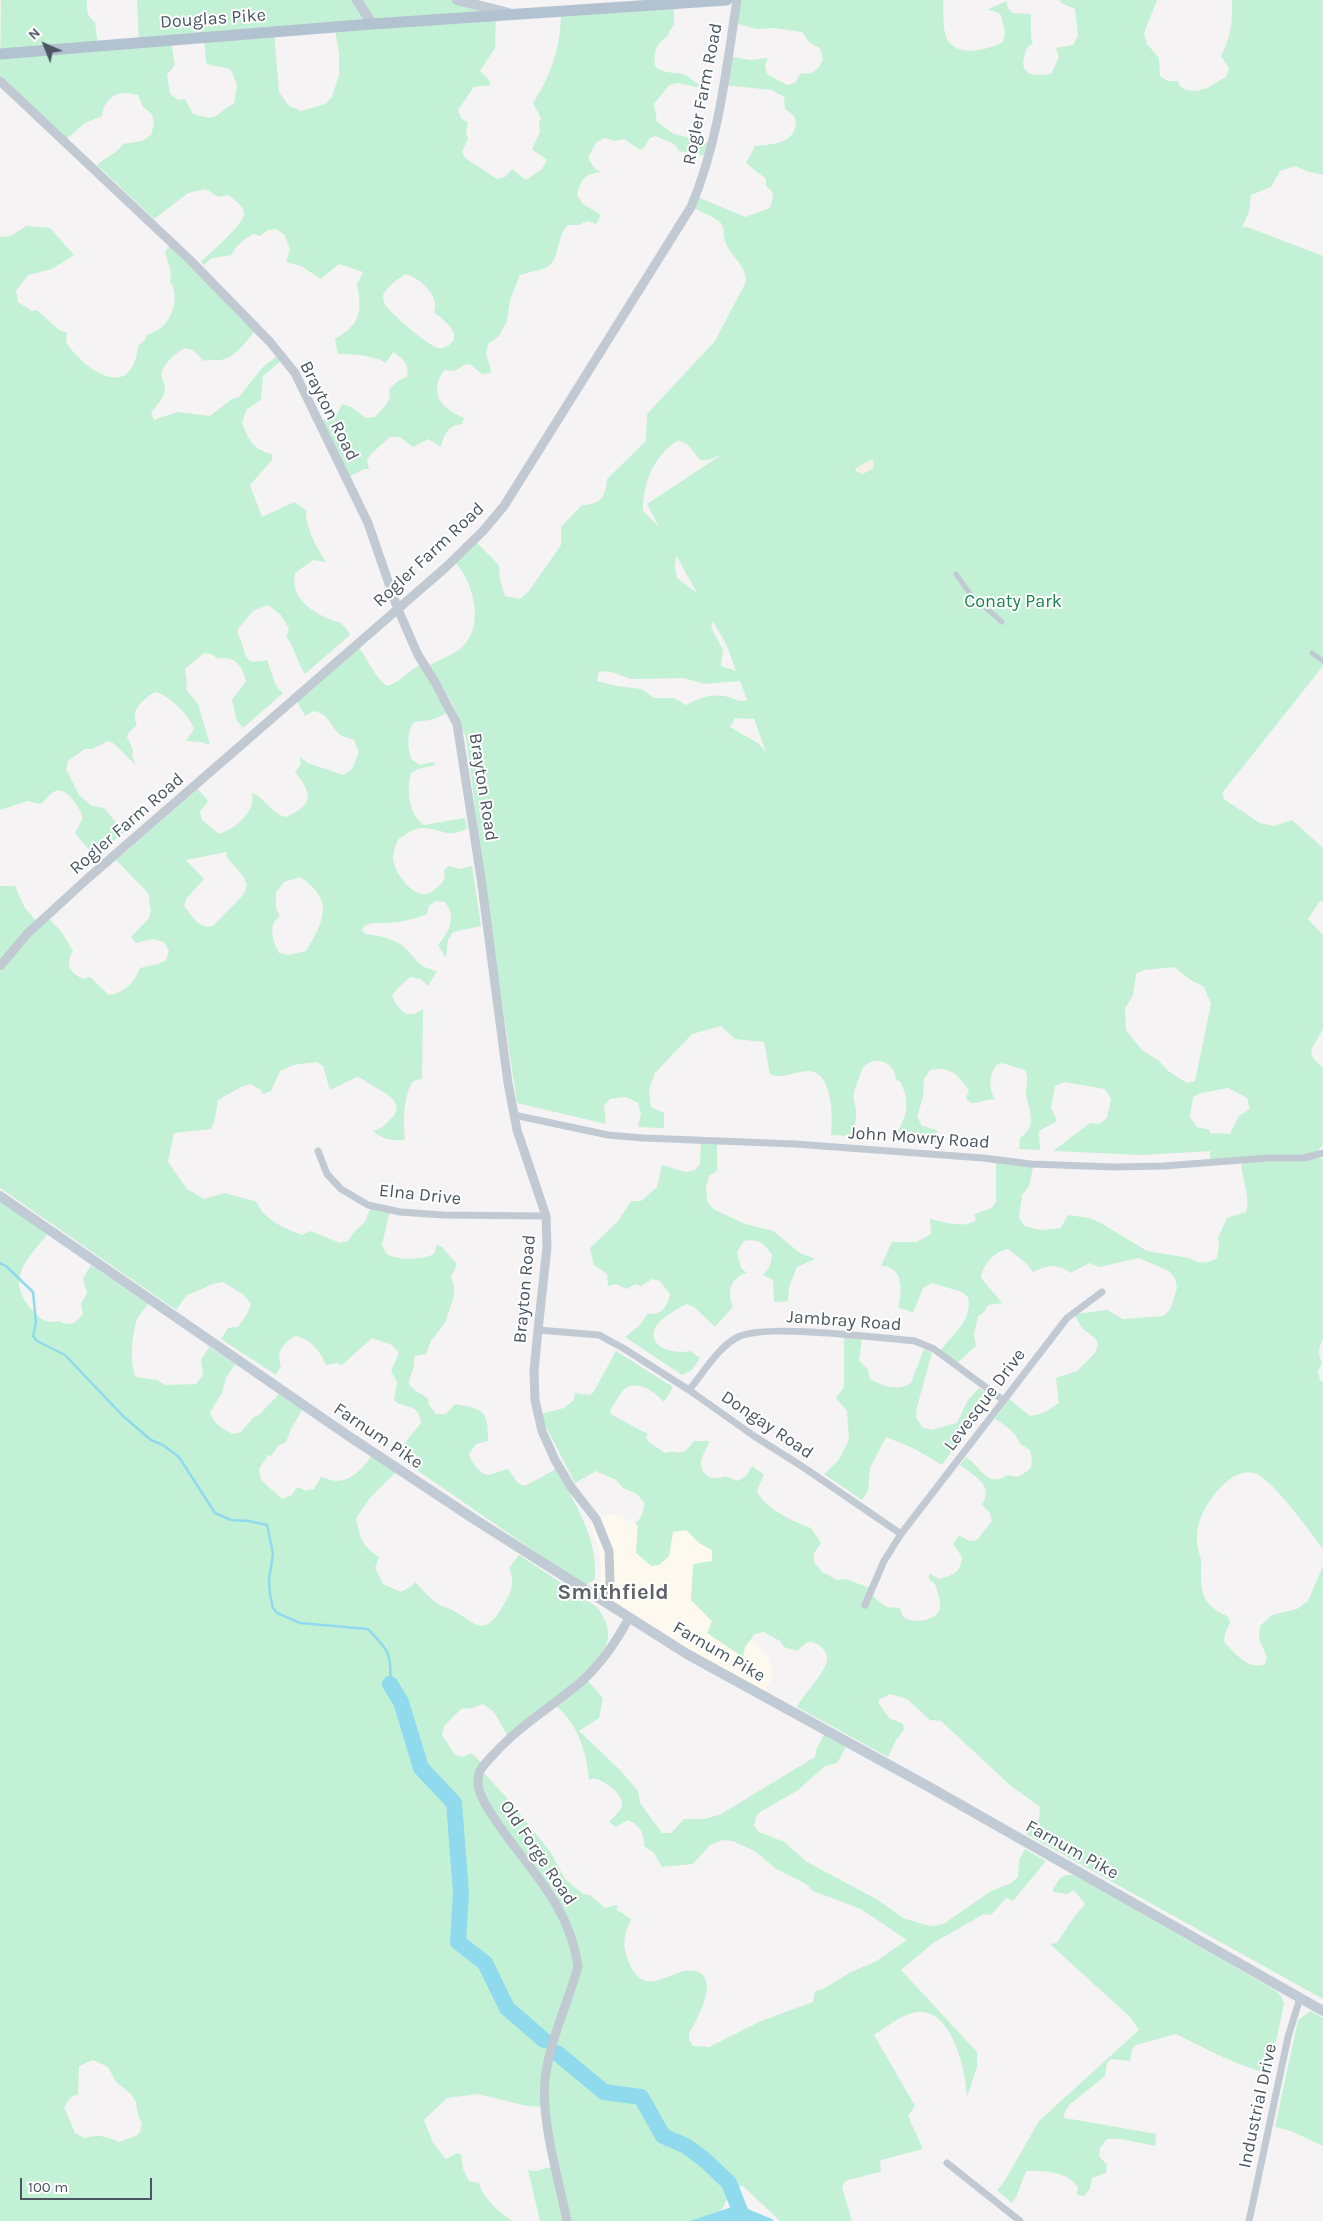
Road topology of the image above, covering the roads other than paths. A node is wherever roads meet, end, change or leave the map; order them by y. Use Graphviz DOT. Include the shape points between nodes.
graph roads {
  1 [pos="357,0"];
  2 [pos="457,0"];
  3 [pos="727,0"];
  4 [pos="736,0"];
  5 [pos="514,14"];
  6 [pos="372,24"];
  7 [pos="0,54"];
  8 [pos="0,80"];
  9 [pos="956,574"];
  10 [pos="397,607"];
  11 [pos="1002,622"];
  12 [pos="1312,653"];
  13 [pos="1323,661"];
  14 [pos="0,966"];
  15 [pos="514,1115"];
  16 [pos="318,1151"];
  17 [pos="1323,1153"];
  18 [pos="0,1196"];
  19 [pos="546,1216"];
  20 [pos="1102,1292"];
  21 [pos="538,1330"];
  22 [pos="690,1390"];
  23 [pos="1003,1400"];
  24 [pos="901,1534"];
  25 [pos="603,1600"];
  26 [pos="865,1604"];
  27 [pos="629,1618"];
  28 [pos="1300,1998"];
  29 [pos="1323,2011"];
  30 [pos="947,2163"];
  31 [pos="567,2221"];
  32 [pos="1020,2221"];
  33 [pos="1249,2221"];
  1 -- 6 [label="main road"];
  2 -- 5 [label="main road"];
  3 -- 5 [label="main road, Douglas Pike"];
  4 -- 10 [label="street, Rogler Farm Road" via="713,142 691,207 504,506 445,568"];
  5 -- 6 [label="main road, Douglas Pike"];
  6 -- 7 [label="main road, Douglas Pike"];
  8 -- 10 [label="street, Brayton Road" via="188,259 270,342 295,373 368,523"];
  9 -- 11 [label="street" via="970,594"];
  10 -- 14 [label="street, Rogler Farm Road" via="87,879 28,933"];
  10 -- 15 [label="street, Brayton Road" via="418,654 457,724"];
  12 -- 13 [label="street"];
  15 -- 17 [label="street, John Mowry Road" via="608,1135 795,1144 1031,1164 1164,1166 1304,1158"];
  15 -- 19 [label="street, Brayton Road"];
  16 -- 19 [label="street, Elna Drive" via="326,1174 341,1189 368,1205 400,1212 443,1215"];
  18 -- 25 [label="main road, Farnum Pike" via="347,1435"];
  19 -- 21 [label="street, Brayton Road" via="547,1246"];
  20 -- 23 [label="street, Levesque Drive" via="1066,1318"];
  21 -- 22 [label="street, Dongay Road" via="599,1335"];
  21 -- 25 [label="street, Brayton Road" via="535,1400 542,1431 571,1487 596,1519 609,1551 610,1582"];
  22 -- 23 [label="street, Jambray Road" via="722,1349 739,1336 760,1331 790,1331 915,1341 934,1349"];
  22 -- 24 [label="street, Dongay Road"];
  23 -- 24 [label="street, Levesque Drive"];
  24 -- 26 [label="street" via="884,1561"];
  25 -- 27 [label="main road, Farnum Pike"];
  27 -- 28 [label="main road, Farnum Pike" via="687,1654 931,1788"];
  27 -- 31 [label="street, Old Forge Road" via="614,1647 598,1665 502,1745 482,1768 478,1780 481,1799 493,1818 557,1904 576,1953 578,1966 550,2055 544,2106"];
  28 -- 29 [label="main road, Farnum Pike"];
  28 -- 33 [label="street, Industrial Drive" via="1288,2037"];
  30 -- 32 [label="street"];
}
